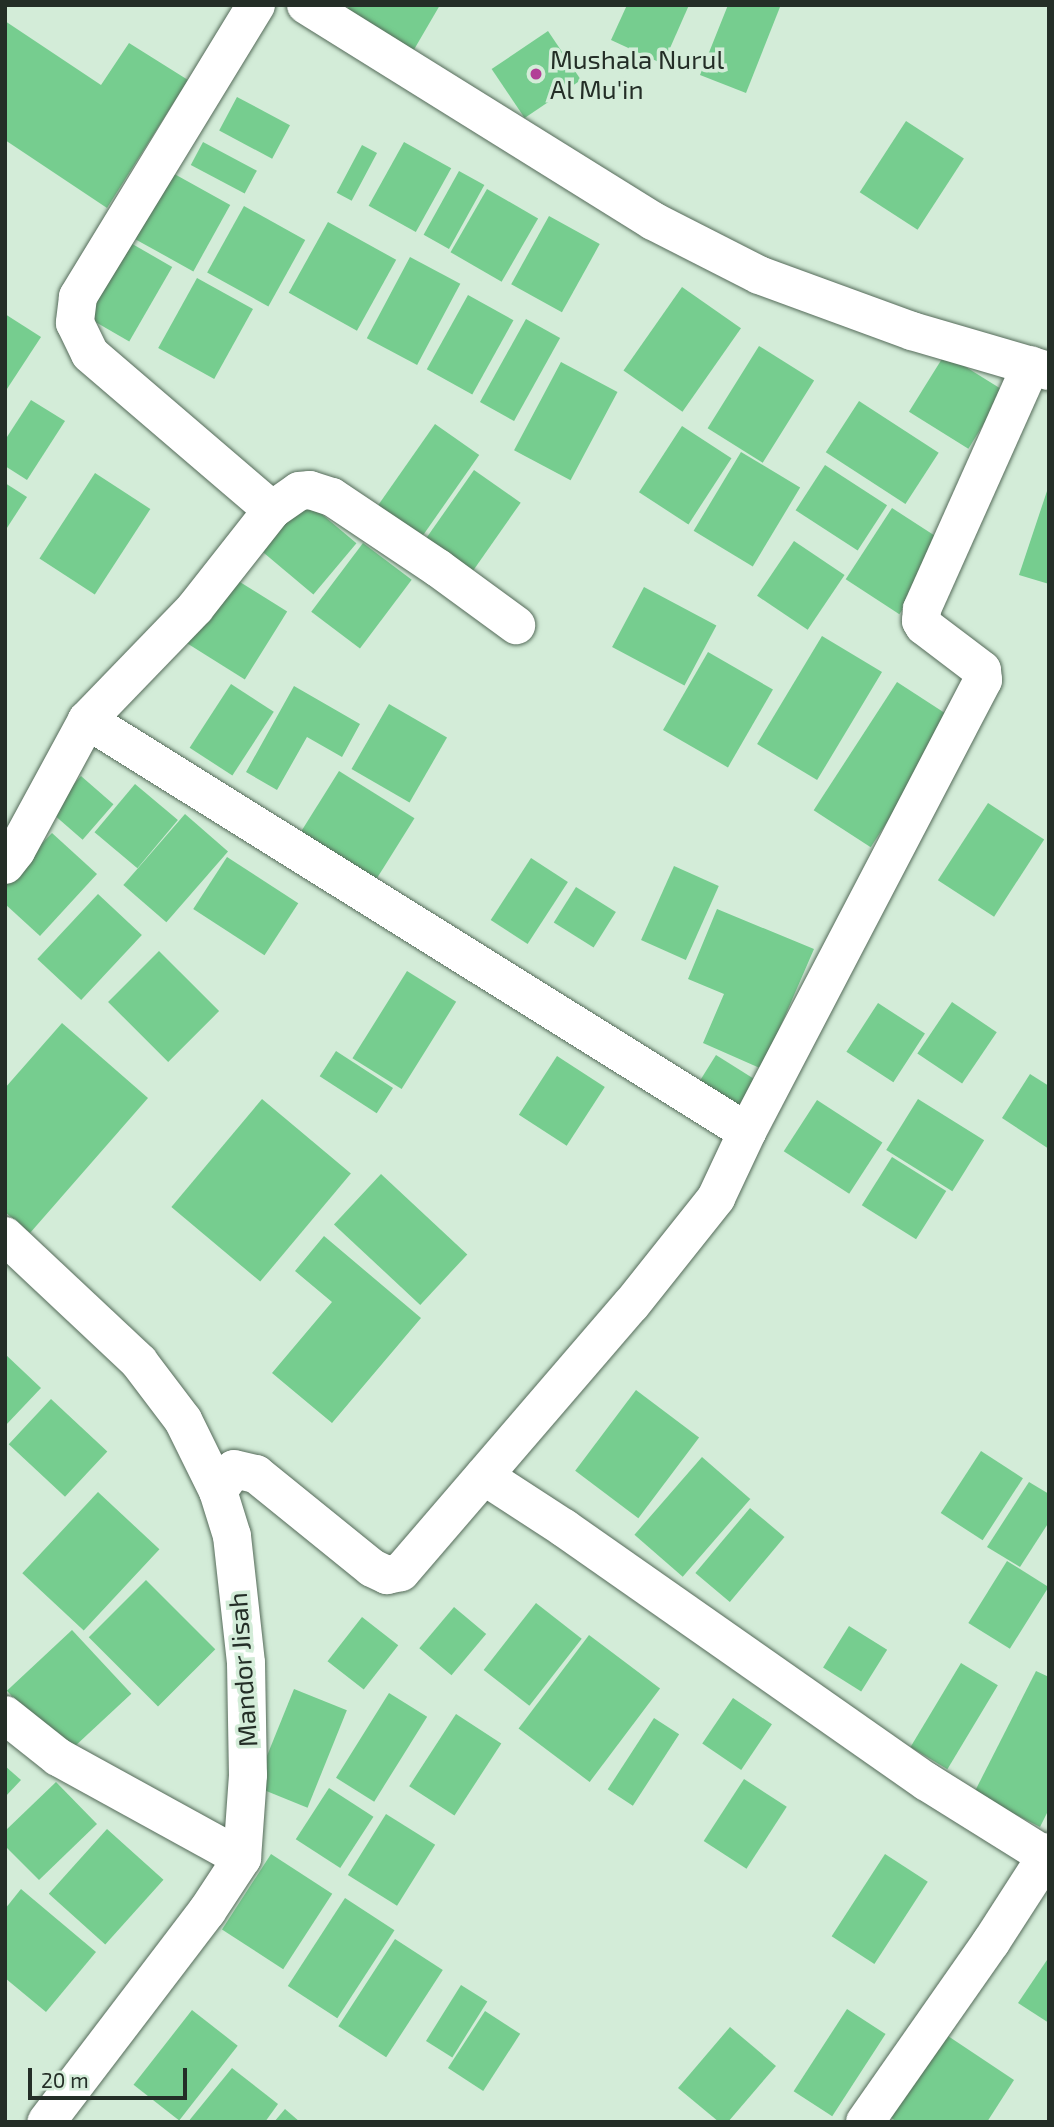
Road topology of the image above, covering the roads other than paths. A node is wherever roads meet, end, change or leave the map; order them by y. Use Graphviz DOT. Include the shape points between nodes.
graph roads {
  1 [pos="256,5"];
  2 [pos="306,5"];
  3 [pos="1040,368"];
  4 [pos="272,510"];
  5 [pos="516,625"];
  6 [pos="87,720"];
  7 [pos="5,865"];
  8 [pos="747,1132"];
  9 [pos="5,1237"];
  10 [pos="484,1476"];
  11 [pos="218,1491"];
  12 [pos="5,1715"];
  13 [pos="1047,1854"];
  14 [pos="242,1858"];
  15 [pos="58,2118"];
  16 [pos="865,2122"];
  1 -- 4 [label="street" via="78,298 75,323 90,354"];
  2 -- 3 [label="street" via="653,221 759,275 912,331"];
  3 -- 8 [label="street" via="922,609 924,626 982,670 983,680"];
  4 -- 5 [label="street" via="304,490 332,497"];
  4 -- 6 [label="street" via="195,608"];
  6 -- 7 [label="street"];
  6 -- 8 [label="street"];
  8 -- 10 [label="street" via="716,1198"];
  9 -- 11 [label="street, Mandor Jisah" via="104,1328 166,1394"];
  10 -- 11 [label="street" via="401,1572 387,1575 372,1568 256,1474 234,1469"];
  10 -- 13 [label="street" via="927,1782"];
  11 -- 14 [label="street, Mandor Jisah" via="232,1536 246,1663 248,1775"];
  12 -- 14 [label="street" via="58,1757"];
  13 -- 16 [label="street"];
  14 -- 15 [label="street, Mandor Jisah"];
}
